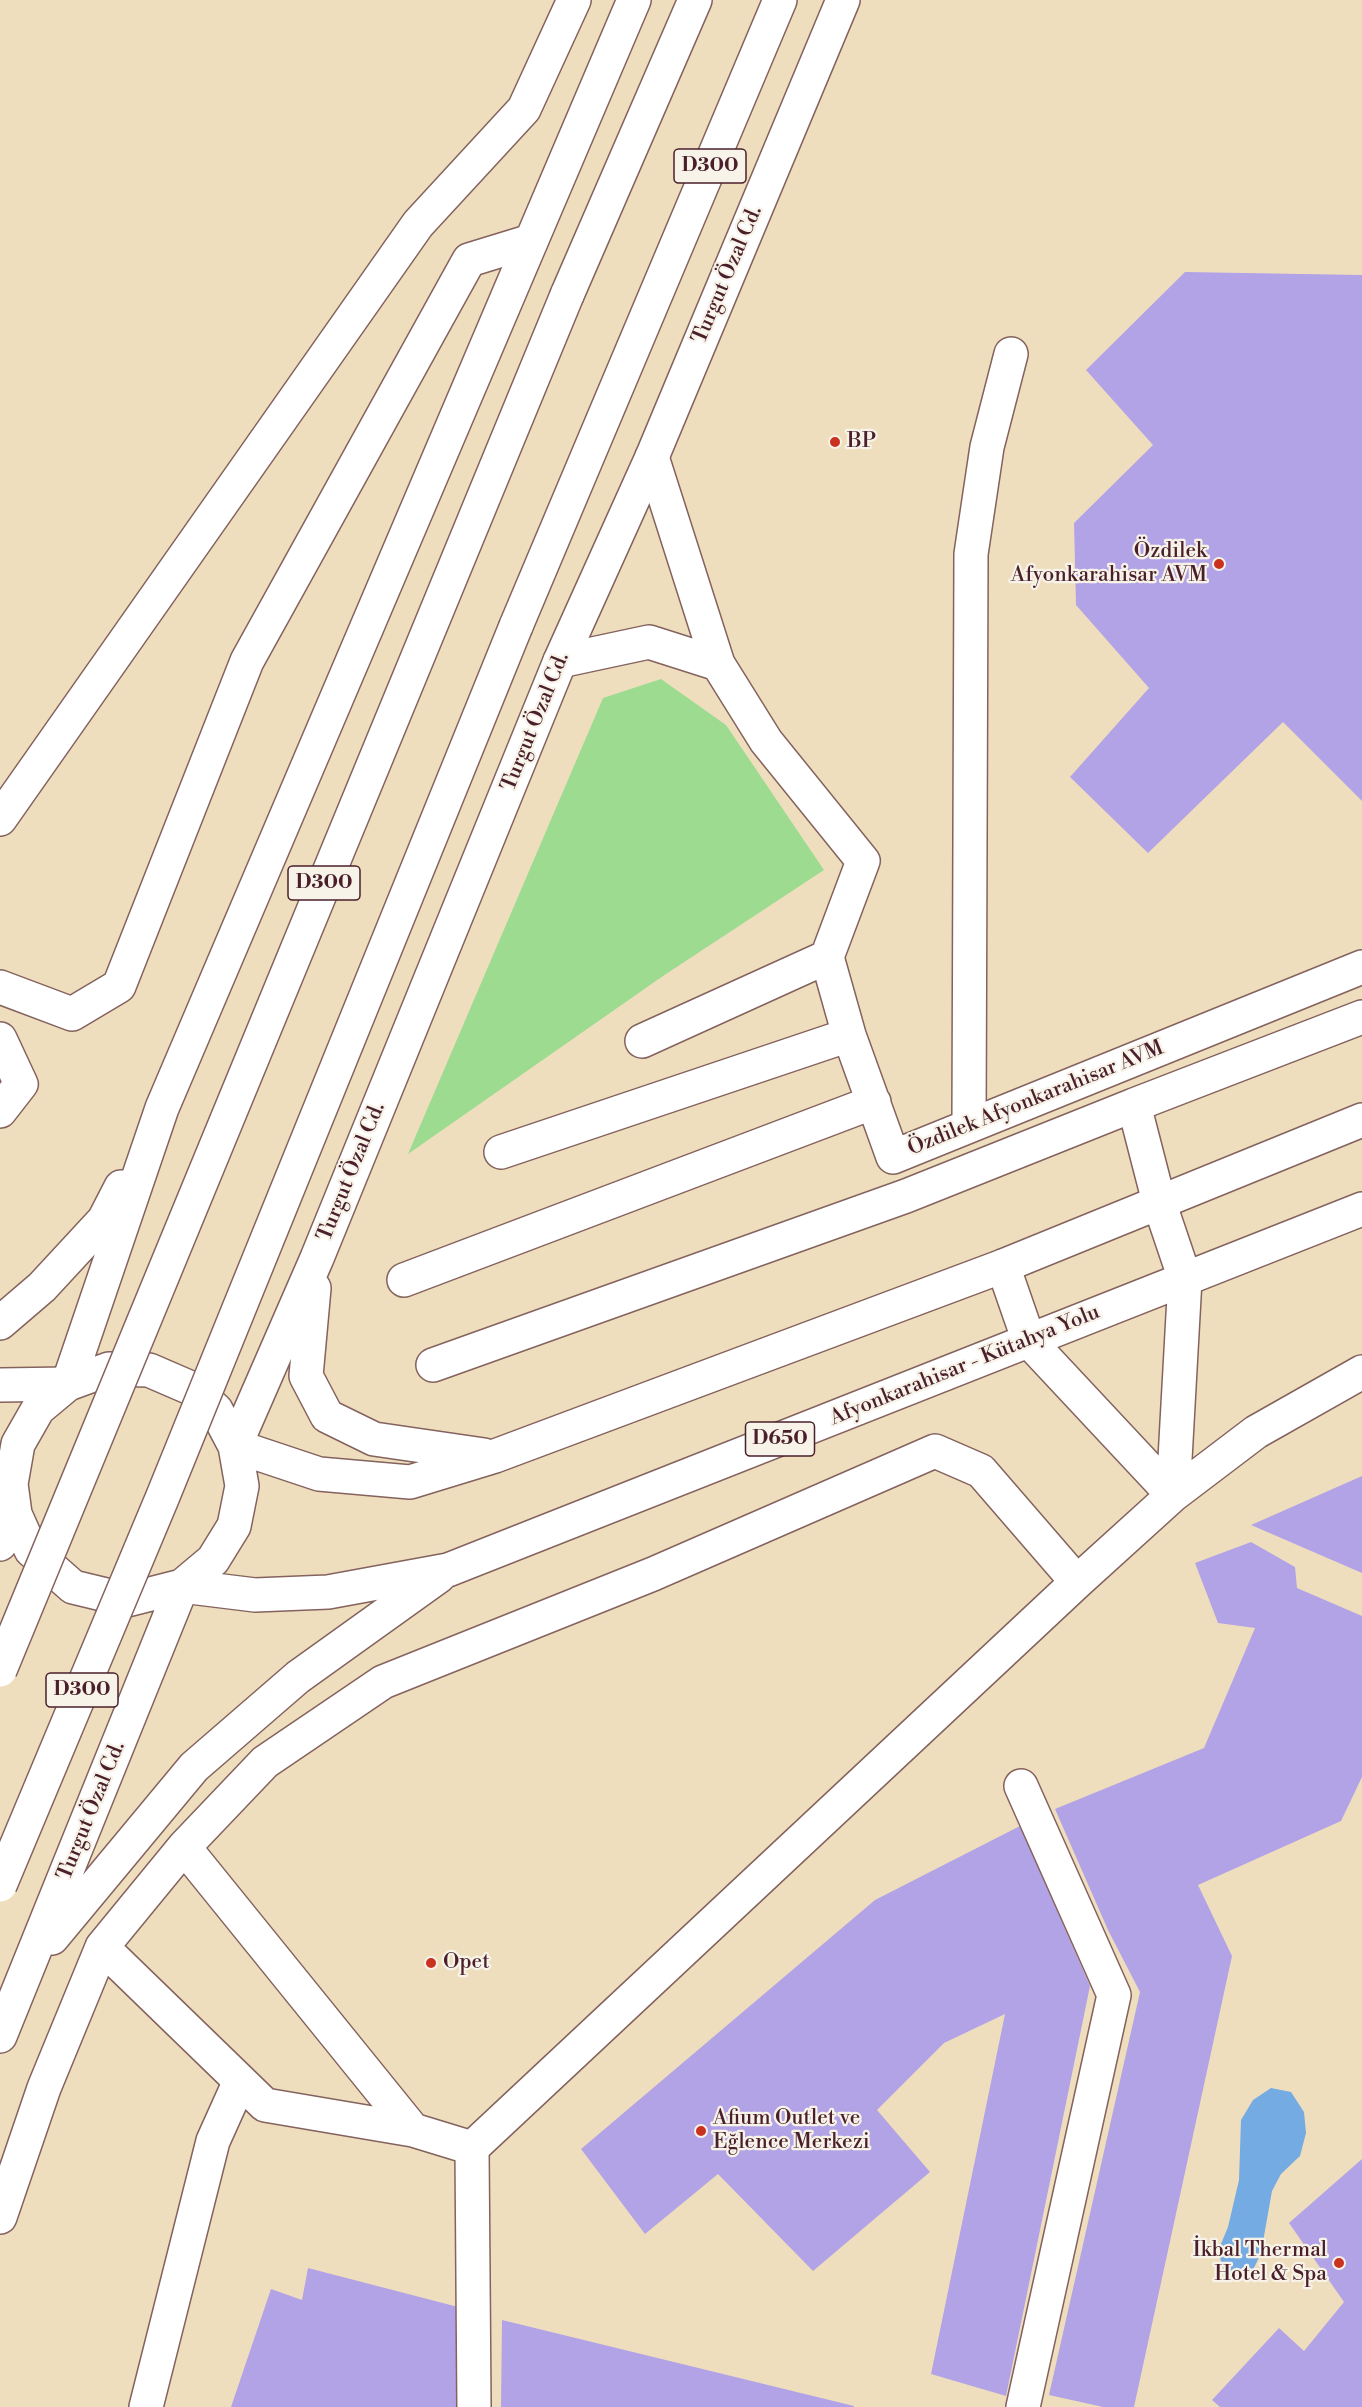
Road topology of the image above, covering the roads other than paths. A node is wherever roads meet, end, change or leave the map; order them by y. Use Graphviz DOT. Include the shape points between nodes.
graph roads {
  1 [pos="574,0"];
  2 [pos="634,0"];
  3 [pos="695,0"];
  4 [pos="780,0"];
  5 [pos="843,0"];
  6 [pos="531,241"];
  7 [pos="1011,354"];
  8 [pos="652,457"];
  9 [pos="560,662"];
  10 [pos="718,664"];
  11 [pos="0,819"];
  12 [pos="827,957"];
  13 [pos="1362,967"];
  14 [pos="0,987"];
  15 [pos="1362,1017"];
  16 [pos="849,1035"];
  17 [pos="0,1039"];
  18 [pos="642,1041"];
  19 [pos="874,1102"];
  20 [pos="1134,1105"];
  21 [pos="162,1108"];
  22 [pos="0,1111"];
  23 [pos="1362,1120"];
  24 [pos="969,1126"];
  25 [pos="501,1152"];
  26 [pos="893,1157"];
  27 [pos="906,1196"];
  28 [pos="1159,1202"];
  29 [pos="1362,1209"];
  30 [pos="317,1258"];
  31 [pos="1003,1266"];
  32 [pos="1185,1279"];
  33 [pos="404,1280"];
  34 [pos="0,1323"];
  35 [pos="1029,1341"];
  36 [pos="433,1365"];
  37 [pos="1362,1372"];
  38 [pos="69,1384"];
  39 [pos="0,1385"];
  40 [pos="236,1446"];
  41 [pos="495,1456"];
  42 [pos="1173,1495"];
  43 [pos="7,1514"];
  44 [pos="0,1544"];
  45 [pos="448,1570"];
  46 [pos="1077,1582"];
  47 [pos="182,1586"];
  48 [pos="0,1670"];
  49 [pos="1021,1786"];
  50 [pos="184,1847"];
  51 [pos="0,1885"];
  52 [pos="102,1947"];
  53 [pos="31,1962"];
  54 [pos="0,2036"];
  55 [pos="240,2081"];
  56 [pos="413,2130"];
  57 [pos="472,2148"];
  58 [pos="0,2217"];
  59 [pos="146,2407"];
  60 [pos="474,2407"];
  61 [pos="1023,2407"];
  1 -- 11 [label="main road" via="524,109 418,224"];
  2 -- 6 [label="main road"];
  3 -- 48 [label="main road, D300, bridge" via="567,295"];
  4 -- 51 [label="main road, D300, bridge" via="516,626 163,1496"];
  5 -- 8 [label="main road, Turgut Özal Cd."];
  6 -- 14 [label="main road" via="469,260 247,661 118,986 72,1014"];
  6 -- 21 [label="main road"];
  7 -- 24 [label="main road" via="987,447 971,554"];
  8 -- 9 [label="main road, Turgut Özal Cd."];
  8 -- 10 [label="main road"];
  9 -- 10 [label="main road" via="649,642"];
  9 -- 30 [label="main road, Turgut Özal Cd."];
  10 -- 12 [label="main road" via="766,741 862,861"];
  12 -- 16 [label="main road, Özdilek Afyonkarahisar AVM"];
  12 -- 18 [label="main road"];
  13 -- 24 [label="main road, Özdilek Afyonkarahisar AVM"];
  15 -- 20 [label="main road, Özdilek Afyonkarahisar AVM"];
  16 -- 19 [label="main road, Özdilek Afyonkarahisar AVM"];
  16 -- 25 [label="main road"];
  17 -- 22 [label="main road" via="21,1084"];
  19 -- 26 [label="main road, Özdilek Afyonkarahisar AVM"];
  19 -- 33 [label="main road"];
  20 -- 27 [label="main road"];
  20 -- 28 [label="main road, Özdilek Afyonkarahisar AVM"];
  21 -- 34 [label="main road" via="104,1220 42,1287"];
  21 -- 38 [label="main road"];
  23 -- 28 [label="main road"];
  24 -- 26 [label="main road, Özdilek Afyonkarahisar AVM"];
  26 -- 27 [label="main road"];
  27 -- 36 [label="main road"];
  28 -- 31 [label="main road"];
  28 -- 32 [label="main road, Özdilek Afyonkarahisar AVM"];
  29 -- 32 [label="main road, Afyonkarahisar - Kütahya Yolu / D650"];
  30 -- 40 [label="main road, Turgut Özal Cd."];
  30 -- 41 [label="main road" via="306,1376 327,1416 374,1439"];
  31 -- 35 [label="main road"];
  31 -- 41 [label="main road"];
  32 -- 35 [label="main road, Afyonkarahisar - Kütahya Yolu / D650"];
  32 -- 42 [label="main road"];
  35 -- 42 [label="main road"];
  35 -- 45 [label="main road, Afyonkarahisar - Kütahya Yolu / D650"];
  37 -- 42 [label="main road" via="1256,1432"];
  38 -- 39 [label="main road"];
  38 -- 40 [label="main road, Turgut Özal Cd." via="109,1369 148,1370 193,1389 216,1410"];
  38 -- 43 [label="main road, Turgut Özal Cd." via="38,1409 18,1444"];
  40 -- 41 [label="main road" via="319,1474 410,1482"];
  40 -- 47 [label="main road, Turgut Özal Cd." via="242,1486 234,1526 213,1560"];
  42 -- 46 [label="main road"];
  43 -- 44 [label="main road"];
  43 -- 47 [label="main road, Turgut Özal Cd." via="32,1550 73,1587 127,1600"];
  45 -- 47 [label="main road, Afyonkarahisar - Kütahya Yolu / D650" via="328,1592 255,1596"];
  45 -- 53 [label="main road" via="298,1677 194,1767"];
  46 -- 50 [label="main road" via="981,1471 935,1451 653,1574 383,1682 265,1762"];
  46 -- 57 [label="main road"];
  47 -- 53 [label="main road, Turgut Özal Cd."];
  49 -- 61 [label="main road" via="1114,1995"];
  50 -- 52 [label="main road"];
  50 -- 56 [label="main road"];
  52 -- 55 [label="main road"];
  52 -- 58 [label="main road" via="44,2088"];
  53 -- 54 [label="main road, Turgut Özal Cd."];
  55 -- 56 [label="main road" via="265,2105"];
  55 -- 59 [label="main road" via="213,2142"];
  56 -- 57 [label="main road"];
  57 -- 60 [label="main road"];
}
